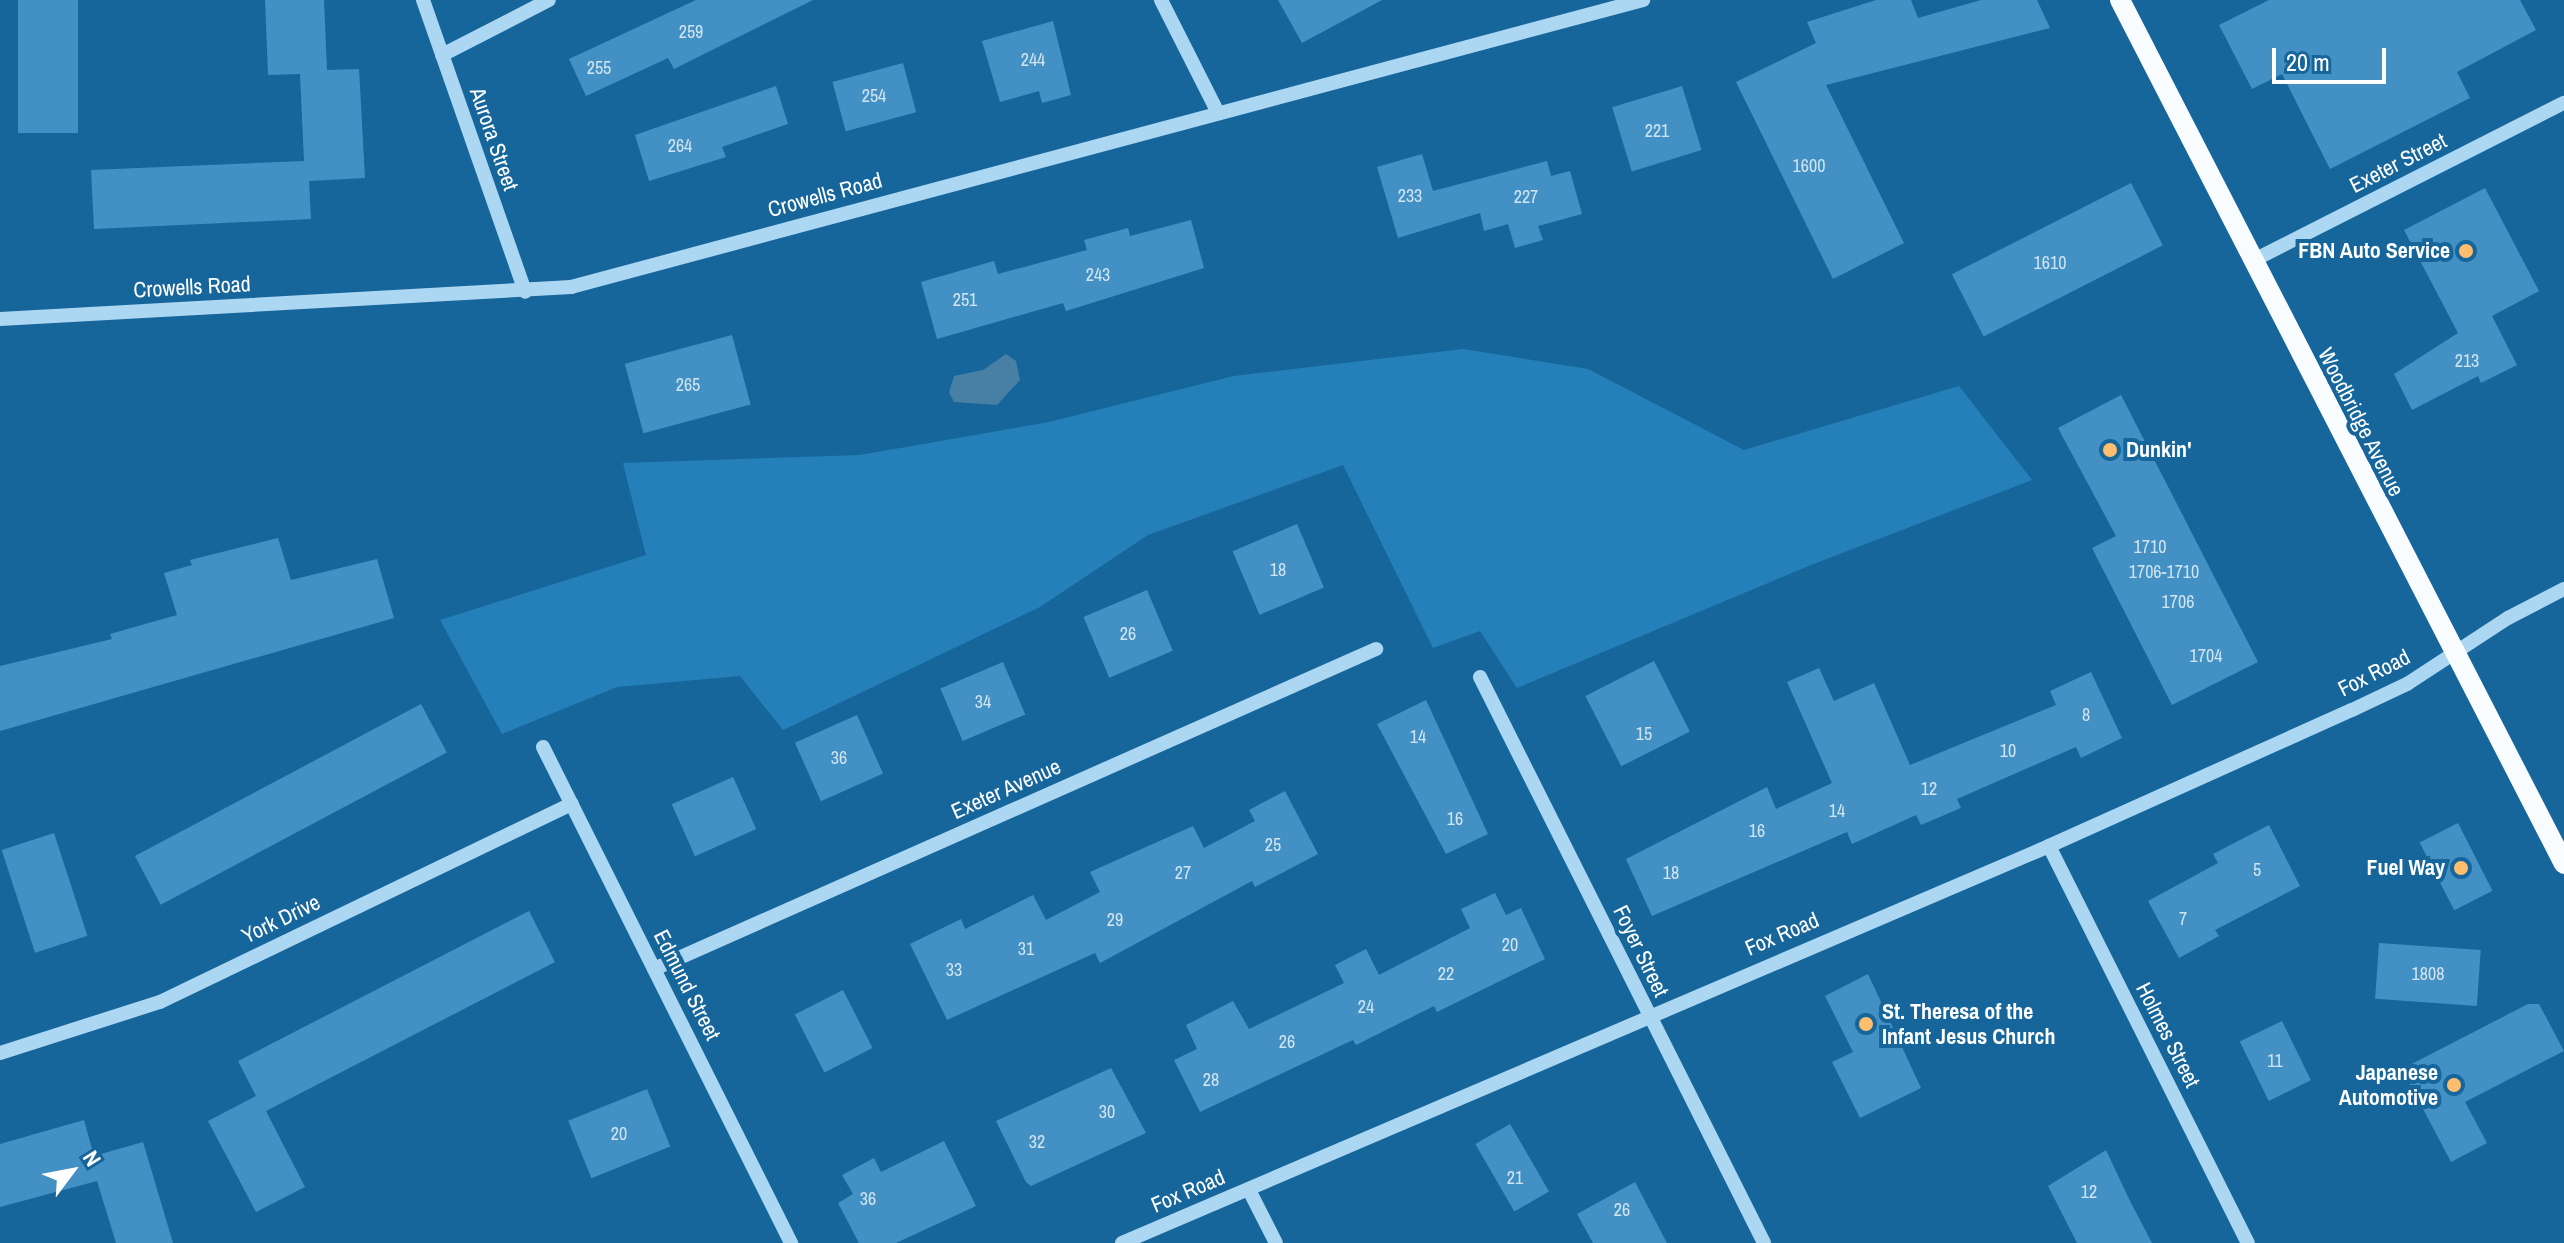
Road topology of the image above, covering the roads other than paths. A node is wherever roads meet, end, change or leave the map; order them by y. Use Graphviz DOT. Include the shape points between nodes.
graph roads {
  1 [pos="423,0"];
  2 [pos="549,0"];
  3 [pos="1161,0"];
  4 [pos="2120,0"];
  5 [pos="1635,1"];
  6 [pos="442,55"];
  7 [pos="2564,103"];
  8 [pos="1217,111"];
  9 [pos="2252,261"];
  10 [pos="525,292"];
  11 [pos="0,319"];
  12 [pos="2564,589"];
  13 [pos="1376,649"];
  14 [pos="2454,654"];
  15 [pos="1480,677"];
  16 [pos="543,747"];
  17 [pos="572,804"];
  18 [pos="2049,846"];
  19 [pos="2564,864"];
  20 [pos="654,969"];
  21 [pos="1648,1014"];
  22 [pos="0,1053"];
  23 [pos="1249,1190"];
  24 [pos="791,1243"];
  25 [pos="1122,1243"];
  26 [pos="1276,1243"];
  27 [pos="1764,1243"];
  28 [pos="2248,1243"];
  1 -- 6 [label="street, Aurora Street"];
  2 -- 6 [label="street"];
  3 -- 8 [label="street"];
  4 -- 9 [label="main road, Woodbridge Avenue"];
  5 -- 8 [label="street, Crowells Road"];
  6 -- 10 [label="street, Aurora Street"];
  7 -- 9 [label="street, Exeter Street"];
  8 -- 10 [label="street, Crowells Road" via="571,287"];
  9 -- 14 [label="main road, Woodbridge Avenue"];
  10 -- 11 [label="street, Crowells Road"];
  12 -- 14 [label="street, Fox Road"];
  13 -- 20 [label="street, Exeter Avenue"];
  14 -- 18 [label="street, Fox Road" via="2407,684"];
  14 -- 19 [label="main road, Woodbridge Avenue"];
  15 -- 21 [label="street, Foyer Street"];
  16 -- 17 [label="street, Edmund Street"];
  17 -- 20 [label="street, Edmund Street"];
  17 -- 22 [label="street, York Drive" via="160,1002"];
  18 -- 21 [label="street, Fox Road"];
  18 -- 28 [label="street, Holmes Street"];
  20 -- 24 [label="street, Edmund Street"];
  21 -- 23 [label="street, Fox Road"];
  21 -- 27 [label="street, Foyer Street"];
  23 -- 25 [label="street, Fox Road"];
  23 -- 26 [label="street"];
}
